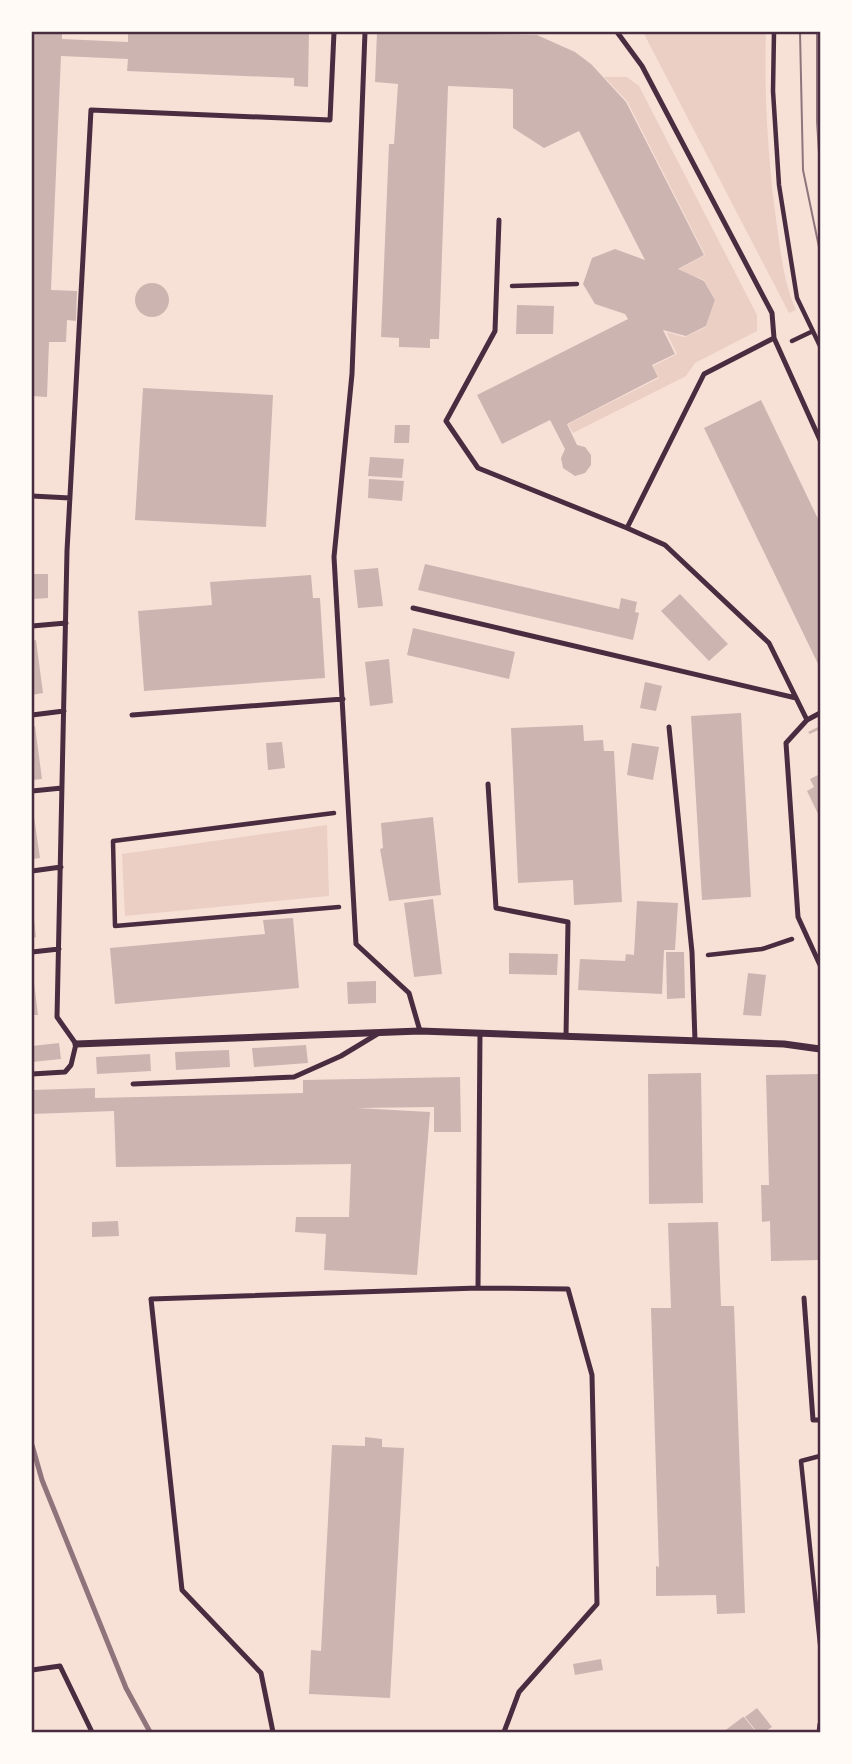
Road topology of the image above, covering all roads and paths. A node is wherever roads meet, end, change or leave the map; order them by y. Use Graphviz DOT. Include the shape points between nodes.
graph roads {
  1 [pos="334,32"];
  2 [pos="365,32"];
  3 [pos="617,32"];
  4 [pos="774,32"];
  5 [pos="499,220"];
  6 [pos="577,284"];
  7 [pos="497,286"];
  8 [pos="774,338"];
  9 [pos="821,346"];
  10 [pos="821,440"];
  11 [pos="32,496"];
  12 [pos="70,498"];
  13 [pos="627,528"];
  14 [pos="413,608"];
  15 [pos="66,622"];
  16 [pos="32,626"];
  17 [pos="796,698"];
  18 [pos="343,699"];
  19 [pos="64,711"];
  20 [pos="821,713"];
  21 [pos="32,715"];
  22 [pos="132,715"];
  23 [pos="807,720"];
  24 [pos="669,727"];
  25 [pos="488,784"];
  26 [pos="62,788"];
  27 [pos="32,791"];
  28 [pos="350,811"];
  29 [pos="61,867"];
  30 [pos="32,871"];
  31 [pos="354,906"];
  32 [pos="806,934"];
  33 [pos="59,949"];
  34 [pos="32,952"];
  35 [pos="692,956"];
  36 [pos="821,965"];
  37 [pos="421,1031"];
  38 [pos="379,1033"];
  39 [pos="480,1033"];
  40 [pos="566,1036"];
  41 [pos="695,1041"];
  42 [pos="76,1044"];
  43 [pos="821,1049"];
  44 [pos="32,1074"];
  45 [pos="133,1084"];
  46 [pos="478,1288"];
  47 [pos="804,1298"];
  48 [pos="821,1420"];
  49 [pos="821,1456"];
  50 [pos="821,1644"];
  51 [pos="32,1670"];
  52 [pos="821,1724"];
  53 [pos="92,1732"];
  54 [pos="273,1732"];
  55 [pos="504,1732"];
  56 [pos="819,1732"];
  1 -- 12 [label="lane" via="330,120 91,110"];
  2 -- 18 [label="lane" via="352,374 334,557"];
  3 -- 8 [label="lane" via="642,66 772,313"];
  4 -- 9 [label="path" via="779,185 797,298"];
  5 -- 7 [label="lane"];
  6 -- 7 [label="path"];
  7 -- 13 [label="lane" via="495,331 446,421 478,468"];
  8 -- 10 [label="lane"];
  8 -- 13 [label="lane" via="704,374"];
  11 -- 12 [label="lane"];
  12 -- 15 [label="lane"];
  13 -- 17 [label="lane" via="666,545 769,643"];
  14 -- 17 [label="lane"];
  15 -- 16 [label="lane"];
  15 -- 19 [label="lane"];
  17 -- 23 [label="lane"];
  18 -- 22 [label="lane"];
  18 -- 28 [label="lane"];
  19 -- 21 [label="lane"];
  19 -- 26 [label="lane"];
  20 -- 23 [label="lane"];
  23 -- 32 [label="lane" via="786,743 797,917"];
  24 -- 35 [label="lane"];
  25 -- 40 [label="lane" via="496,908 568,922"];
  26 -- 27 [label="lane"];
  26 -- 29 [label="lane"];
  28 -- 31 [label="lane"];
  28 -- 31 [label="path" via="113,841 115,926"];
  29 -- 30 [label="lane"];
  29 -- 33 [label="lane"];
  31 -- 37 [label="lane" via="356,944 409,993"];
  32 -- 35 [label="path" via="762,949"];
  32 -- 36 [label="lane"];
  33 -- 34 [label="lane"];
  33 -- 42 [label="lane" via="57,1017"];
  35 -- 41 [label="lane"];
  37 -- 38 [label="street"];
  37 -- 39 [label="street"];
  38 -- 42 [label="street"];
  38 -- 45 [label="lane" via="294,1077"];
  39 -- 40 [label="street"];
  39 -- 46 [label="lane"];
  40 -- 41 [label="street"];
  41 -- 43 [label="street"];
  42 -- 44 [label="lane" via="65,1072"];
  46 -- 54 [label="lane" via="151,1298 182,1590 261,1673"];
  46 -- 55 [label="lane" via="568,1289 592,1375 597,1604 519,1692"];
  47 -- 48 [label="lane" via="813,1420"];
  49 -- 50 [label="path" via="801,1461"];
  51 -- 53 [label="lane" via="60,1666"];
  52 -- 56 [label="lane"];
}
